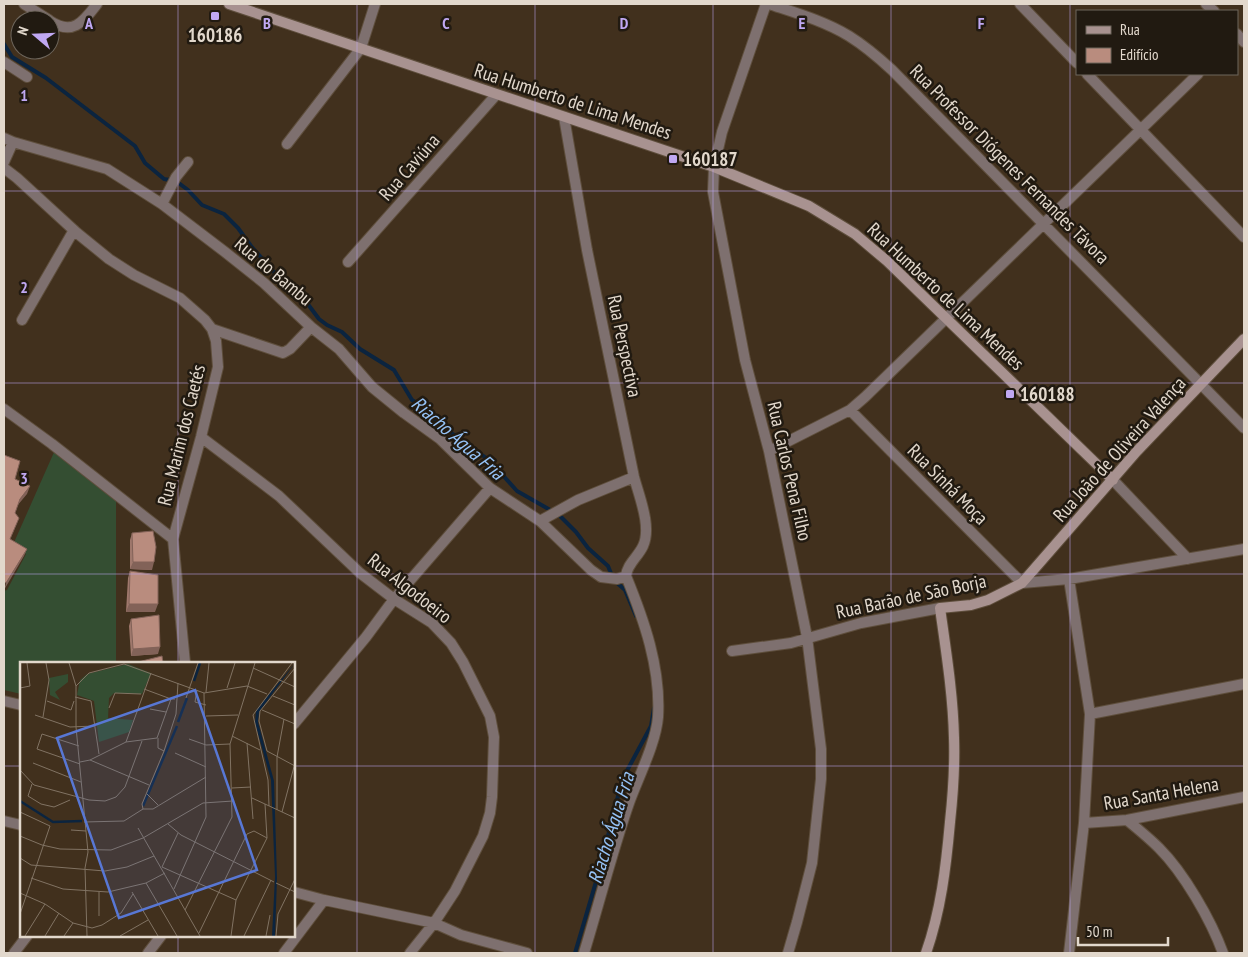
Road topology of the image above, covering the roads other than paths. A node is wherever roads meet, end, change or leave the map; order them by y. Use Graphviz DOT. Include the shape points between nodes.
graph roads {
  1 [pos="97,4"];
  2 [pos="229,4"];
  3 [pos="375,4"];
  4 [pos="768,4"];
  5 [pos="1020,4"];
  6 [pos="60,27"];
  7 [pos="361,48"];
  8 [pos="4,62"];
  9 [pos="1076,62"];
  10 [pos="1088,75"];
  11 [pos="1197,75"];
  12 [pos="27,77"];
  13 [pos="496,95"];
  14 [pos="564,117"];
  15 [pos="1140,129"];
  16 [pos="8,140"];
  17 [pos="287,144"];
  18 [pos="4,162"];
  19 [pos="188,162"];
  20 [pos="714,167"];
  21 [pos="4,168"];
  22 [pos="162,204"];
  23 [pos="1044,222"];
  24 [pos="74,230"];
  25 [pos="1244,236"];
  26 [pos="348,262"];
  27 [pos="948,318"];
  28 [pos="22,320"];
  29 [pos="311,327"];
  30 [pos="212,329"];
  31 [pos="1244,339"];
  32 [pos="1202,384"];
  33 [pos="4,408"];
  34 [pos="850,410"];
  35 [pos="1244,428"];
  36 [pos="201,437"];
  37 [pos="769,451"];
  38 [pos="634,478"];
  39 [pos="1113,480"];
  40 [pos="490,488"];
  41 [pos="542,520"];
  42 [pos="173,538"];
  43 [pos="1244,549"];
  44 [pos="1188,559"];
  45 [pos="622,578"];
  46 [pos="1069,578"];
  47 [pos="1022,583"];
  48 [pos="394,599"];
  49 [pos="940,608"];
  50 [pos="807,637"];
  51 [pos="732,651"];
  52 [pos="185,662"];
  53 [pos="1244,684"];
  54 [pos="4,703"];
  55 [pos="20,705"];
  56 [pos="1090,714"];
  57 [pos="295,723"];
  58 [pos="1244,797"];
  59 [pos="1127,820"];
  60 [pos="4,821"];
  61 [pos="1084,822"];
  62 [pos="20,825"];
  63 [pos="295,892"];
  64 [pos="324,900"];
  65 [pos="434,923"];
  66 [pos="26,937"];
  67 [pos="160,937"];
  68 [pos="14,953"];
  69 [pos="148,953"];
  70 [pos="284,953"];
  71 [pos="410,953"];
  72 [pos="527,953"];
  73 [pos="584,953"];
  74 [pos="788,953"];
  75 [pos="926,953"];
  76 [pos="1069,953"];
  77 [pos="1223,953"];
  1 -- 6 [label="street" via="85,20 72,28"];
  2 -- 7 [label="street, Rua Humberto de Lima Mendes"];
  3 -- 7 [label="street"];
  4 -- 20 [label="street, Rua Carlos Pena Filho" via="722,132"];
  4 -- 23 [label="street, Rua Professor Diógenes Fernandes Távora" via="824,23 871,51"];
  5 -- 9 [label="street"];
  7 -- 13 [label="street, Rua Humberto de Lima Mendes"];
  7 -- 17 [label="street"];
  8 -- 12 [label="street"];
  10 -- 15 [label="street"];
  11 -- 15 [label="street"];
  13 -- 14 [label="street, Rua Humberto de Lima Mendes"];
  13 -- 26 [label="street, Rua Caviúna"];
  14 -- 20 [label="street, Rua Humberto de Lima Mendes"];
  14 -- 38 [label="street, Rua Perspectiva" via="587,250"];
  15 -- 23 [label="street"];
  15 -- 25 [label="street"];
  16 -- 18 [label="street"];
  16 -- 22 [label="street, Rua do Bambu" via="107,169"];
  19 -- 22 [label="street"];
  20 -- 27 [label="street, Rua Humberto de Lima Mendes" via="809,206 849,230 888,261"];
  20 -- 37 [label="street, Rua Carlos Pena Filho" via="715,206 745,360"];
  21 -- 24 [label="street, Rua Marim dos Caetés"];
  22 -- 29 [label="street, Rua do Bambu" via="264,282"];
  23 -- 27 [label="street"];
  23 -- 32 [label="street, Rua Professor Diógenes Fernandes Távora"];
  24 -- 28 [label="street"];
  24 -- 30 [label="street, Rua Marim dos Caetés" via="108,259 180,298"];
  27 -- 34 [label="street"];
  27 -- 39 [label="street, Rua Humberto de Lima Mendes"];
  29 -- 30 [label="street, Rua do Bambu" via="290,349 282,352"];
  29 -- 40 [label="street" via="339,349 372,387 440,440"];
  30 -- 36 [label="street, Rua Marim dos Caetés" via="218,348 218,367"];
  31 -- 32 [label="street, Rua João de Oliveira Valença"];
  32 -- 35 [label="street, Rua Professor Diógenes Fernandes Távora"];
  32 -- 39 [label="street, Rua João de Oliveira Valença"];
  33 -- 42 [label="street"];
  34 -- 37 [label="street"];
  34 -- 47 [label="street, Rua Sinhá Moça"];
  36 -- 42 [label="street, Rua Marim dos Caetés"];
  36 -- 48 [label="street, Rua Algodoeiro" via="279,496 360,573"];
  37 -- 50 [label="street, Rua Carlos Pena Filho"];
  38 -- 41 [label="street" via="578,500"];
  38 -- 45 [label="street, Rua Perspectiva" via="644,512 645,540"];
  39 -- 44 [label="street, Rua Humberto de Lima Mendes"];
  39 -- 47 [label="street, Rua João de Oliveira Valença"];
  40 -- 41 [label="street"];
  40 -- 48 [label="street"];
  41 -- 45 [label="street" via="601,577"];
  42 -- 52 [label="street, Rua Marim dos Caetés"];
  43 -- 44 [label="street, Rua Barão de São Borja"];
  44 -- 46 [label="street, Rua Barão de São Borja"];
  45 -- 73 [label="street" via="650,644 656,675 658,720"];
  46 -- 47 [label="street, Rua Barão de São Borja"];
  46 -- 56 [label="street"];
  47 -- 49 [label="street, Rua Barão de São Borja" via="988,600"];
  48 -- 57 [label="street"];
  48 -- 65 [label="street, Rua Algodoeiro" via="432,623 451,643 490,716 494,736 492,797 486,828 468,867"];
  49 -- 50 [label="street, Rua Barão de São Borja"];
  49 -- 75 [label="street" via="954,739 953,799 946,871"];
  50 -- 51 [label="street, Rua Barão de São Borja" via="791,643"];
  50 -- 74 [label="street, Rua Carlos Pena Filho" via="821,749 821,779 812,863"];
  53 -- 56 [label="street"];
  54 -- 55 [label="street"];
  56 -- 61 [label="street"];
  58 -- 59 [label="street, Rua Santa Helena"];
  59 -- 61 [label="street, Rua Santa Helena"];
  59 -- 77 [label="street" via="1172,863 1204,911"];
  60 -- 62 [label="street"];
  61 -- 76 [label="street"];
  63 -- 64 [label="street"];
  64 -- 65 [label="street"];
  64 -- 70 [label="street"];
  65 -- 71 [label="street, Rua Algodoeiro"];
  65 -- 72 [label="street"];
  66 -- 68 [label="street"];
  67 -- 69 [label="street"];
}
